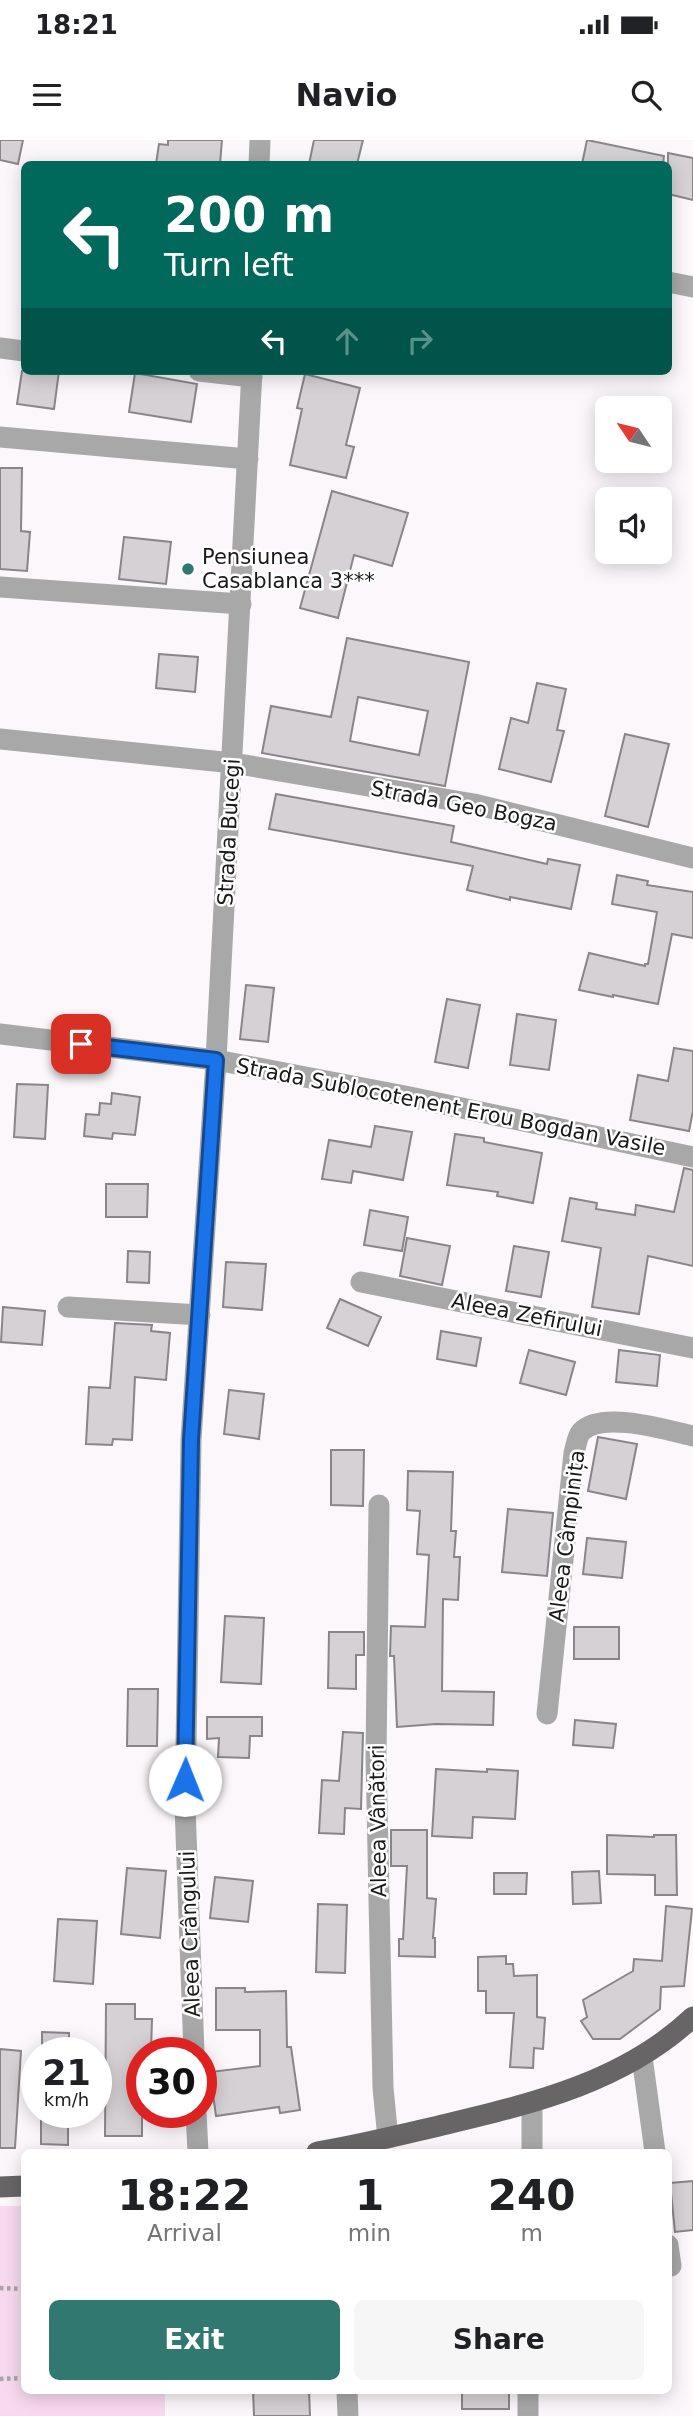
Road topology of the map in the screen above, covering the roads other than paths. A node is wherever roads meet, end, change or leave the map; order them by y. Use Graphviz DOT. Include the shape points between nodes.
graph roads {
  1 [pos="260,140"];
  2 [pos="259,161"];
  3 [pos="672,283"];
  4 [pos="693,287"];
  5 [pos="0,348"];
  6 [pos="21,351"];
  7 [pos="252,375"];
  8 [pos="0,437"];
  9 [pos="248,459"];
  10 [pos="0,587"];
  11 [pos="241,604"];
  12 [pos="0,739"];
  13 [pos="233,763"];
  14 [pos="693,858"];
  15 [pos="0,1034"];
  16 [pos="216,1060"];
  17 [pos="693,1157"];
  18 [pos="361,1282"];
  19 [pos="68,1307"];
  20 [pos="200,1315"];
  21 [pos="693,1348"];
  22 [pos="693,1436"];
  23 [pos="379,1504"];
  24 [pos="547,1714"];
  25 [pos="690,2026"];
  26 [pos="193,2037"];
  27 [pos="642,2057"];
  28 [pos="532,2102"];
  29 [pos="197,2128"];
  30 [pos="388,2138"];
  31 [pos="198,2149"];
  32 [pos="350,2149"];
  33 [pos="532,2149"];
  34 [pos="655,2149"];
  35 [pos="21,2186"];
  36 [pos="0,2187"];
  37 [pos="347,2394"];
  38 [pos="528,2394"];
  39 [pos="348,2416"];
  40 [pos="528,2416"];
  1 -- 2 [label="street"];
  3 -- 4 [label="street"];
  5 -- 6 [label="street"];
  7 -- 9 [label="street, Strada Bucegi"];
  8 -- 9 [label="street"];
  9 -- 11 [label="street, Strada Bucegi"];
  10 -- 11 [label="street"];
  11 -- 13 [label="street, Strada Bucegi"];
  12 -- 13 [label="street, Strada Geo Bogza"];
  13 -- 14 [label="street, Strada Geo Bogza" via="474,804"];
  13 -- 16 [label="street, Strada Bucegi"];
  15 -- 16 [label="street, Strada Sublocotenent Erou Bogdan Vasile"];
  16 -- 17 [label="street, Strada Sublocotenent Erou Bogdan Vasile"];
  16 -- 20 [label="street, Aleea Crângului"];
  18 -- 21 [label="street, Aleea Zefirului"];
  19 -- 20 [label="street"];
  20 -- 26 [label="street, Aleea Crângului" via="191,1440 185,1806"];
  22 -- 24 [label="street, Aleea Câmpinița" via="610,1420 592,1424 580,1434 574,1453"];
  23 -- 30 [label="street, Aleea Vânători" via="376,1757"];
  25 -- 27 [label="main road"];
  27 -- 28 [label="main road" via="572,2090"];
  27 -- 34 [label="street"];
  28 -- 30 [label="main road"];
  28 -- 33 [label="street"];
  29 -- 31 [label="street"];
  30 -- 32 [label="main road"];
  35 -- 36 [label="main road"];
  37 -- 39 [label="street"];
  38 -- 40 [label="street"];
}
